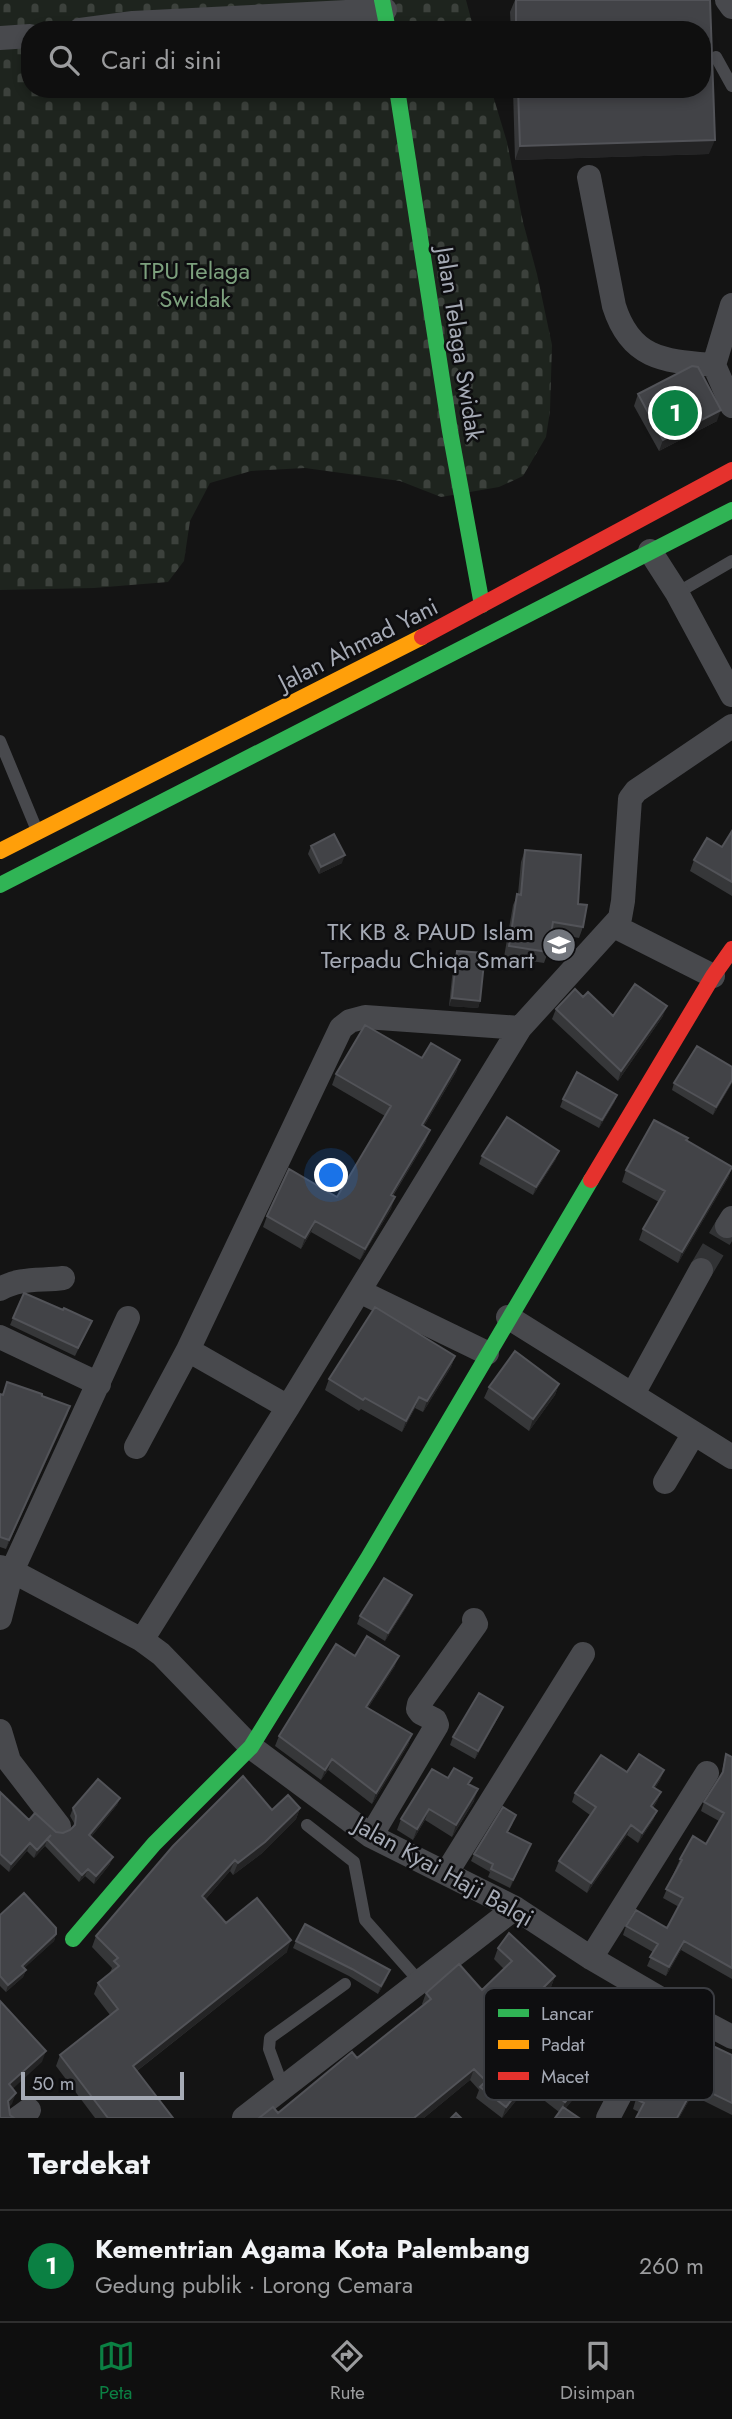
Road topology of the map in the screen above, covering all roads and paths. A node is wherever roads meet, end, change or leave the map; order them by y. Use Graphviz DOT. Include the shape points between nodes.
graph roads {
  1 [pos="727,0"];
  2 [pos="732,7"];
  3 [pos="385,13"];
  4 [pos="183,21"];
  5 [pos="21,37"];
  6 [pos="0,38"];
  7 [pos="716,57"];
  8 [pos="732,86"];
  9 [pos="398,98"];
  10 [pos="589,177"];
  11 [pos="732,305"];
  12 [pos="714,365"];
  13 [pos="732,406"];
  14 [pos="732,470"];
  15 [pos="732,510"];
  16 [pos="650,551"];
  17 [pos="732,561"];
  18 [pos="677,593"];
  19 [pos="482,605"];
  20 [pos="491,634"];
  21 [pos="732,695"];
  22 [pos="732,726"];
  23 [pos="0,741"];
  24 [pos="37,831"];
  25 [pos="0,851"];
  26 [pos="0,885"];
  27 [pos="614,926"];
  28 [pos="732,949"];
  29 [pos="713,976"];
  30 [pos="520,1028"];
  31 [pos="701,1270"];
  32 [pos="63,1278"];
  33 [pos="0,1289"];
  34 [pos="359,1291"];
  35 [pos="509,1317"];
  36 [pos="128,1318"];
  37 [pos="0,1337"];
  38 [pos="188,1350"];
  39 [pos="487,1353"];
  40 [pos="99,1384"];
  41 [pos="633,1394"];
  42 [pos="288,1407"];
  43 [pos="694,1433"];
  44 [pos="136,1447"];
  45 [pos="732,1457"];
  46 [pos="665,1482"];
  47 [pos="6,1569"];
  48 [pos="0,1618"];
  49 [pos="474,1620"];
  50 [pos="142,1640"];
  51 [pos="583,1654"];
  52 [pos="0,1731"];
  53 [pos="251,1746"];
  54 [pos="708,1773"];
  55 [pos="307,1825"];
  56 [pos="59,1826"];
  57 [pos="372,1836"];
  58 [pos="447,1872"];
  59 [pos="515,1908"];
  60 [pos="73,1939"];
  61 [pos="591,1958"];
  62 [pos="420,1982"];
  63 [pos="345,1984"];
  64 [pos="642,1988"];
  65 [pos="714,2027"];
  66 [pos="732,2037"];
  67 [pos="283,2087"];
  68 [pos="617,2100"];
  69 [pos="244,2118"];
  70 [pos="608,2118"];
  1 -- 2 [label="street"];
  3 -- 4 [label="street"];
  5 -- 6 [label="street"];
  7 -- 8 [label="lane"];
  9 -- 19 [label="main road, Jalan Telaga Swidak"];
  10 -- 12 [label="street" via="620,325 652,356"];
  11 -- 12 [label="street"];
  12 -- 13 [label="street"];
  14 -- 19 [label="main road, Jalan Ahmad Yani"];
  15 -- 16 [label="main road"];
  16 -- 18 [label="street"];
  16 -- 20 [label="main road"];
  17 -- 18 [label="lane"];
  18 -- 21 [label="street"];
  19 -- 20 [label="main road, Jalan Telaga Swidak"];
  19 -- 24 [label="main road, Jalan Ahmad Yani"];
  20 -- 26 [label="main road"];
  22 -- 27 [label="street" via="629,799 623,909"];
  23 -- 24 [label="lane"];
  24 -- 25 [label="main road, Jalan Ahmad Yani"];
  27 -- 29 [label="street"];
  27 -- 30 [label="street"];
  28 -- 29 [label="main road"];
  29 -- 35 [label="main road"];
  30 -- 34 [label="street"];
  30 -- 38 [label="street" via="365,1017 341,1028"];
  31 -- 41 [label="street"];
  32 -- 33 [label="street" via="26,1279"];
  34 -- 39 [label="street"];
  34 -- 42 [label="street"];
  35 -- 39 [label="main road"];
  35 -- 41 [label="street"];
  36 -- 40 [label="street"];
  37 -- 40 [label="street"];
  38 -- 42 [label="street"];
  38 -- 44 [label="street"];
  39 -- 53 [label="main road" via="368,1558"];
  40 -- 47 [label="street"];
  41 -- 43 [label="street"];
  42 -- 50 [label="street"];
  43 -- 45 [label="street"];
  43 -- 46 [label="street"];
  47 -- 48 [label="street"];
  47 -- 50 [label="street, Jalan Kyai Haji Balqi"];
  49 -- 57 [label="street" via="476,1624 419,1704 421,1713 437,1725"];
  50 -- 53 [label="street, Jalan Kyai Haji Balqi"];
  51 -- 58 [label="street"];
  52 -- 56 [label="street" via="9,1761"];
  53 -- 57 [label="street, Jalan Kyai Haji Balqi"];
  53 -- 60 [label="main road" via="154,1844"];
  54 -- 61 [label="street"];
  55 -- 62 [label="lane" via="354,1862 365,1920"];
  57 -- 58 [label="street, Jalan Kyai Haji Balqi"];
  58 -- 59 [label="street, Jalan Kyai Haji Balqi"];
  59 -- 61 [label="street, Jalan Kyai Haji Balqi"];
  59 -- 62 [label="street"];
  61 -- 64 [label="street, Jalan Kyai Haji Balqi"];
  62 -- 67 [label="street"];
  63 -- 67 [label="lane" via="270,2038 269,2049"];
  65 -- 66 [label="street, Jalan Kyai Haji Balqi"];
  67 -- 69 [label="street"];
  68 -- 70 [label="street"];
}
